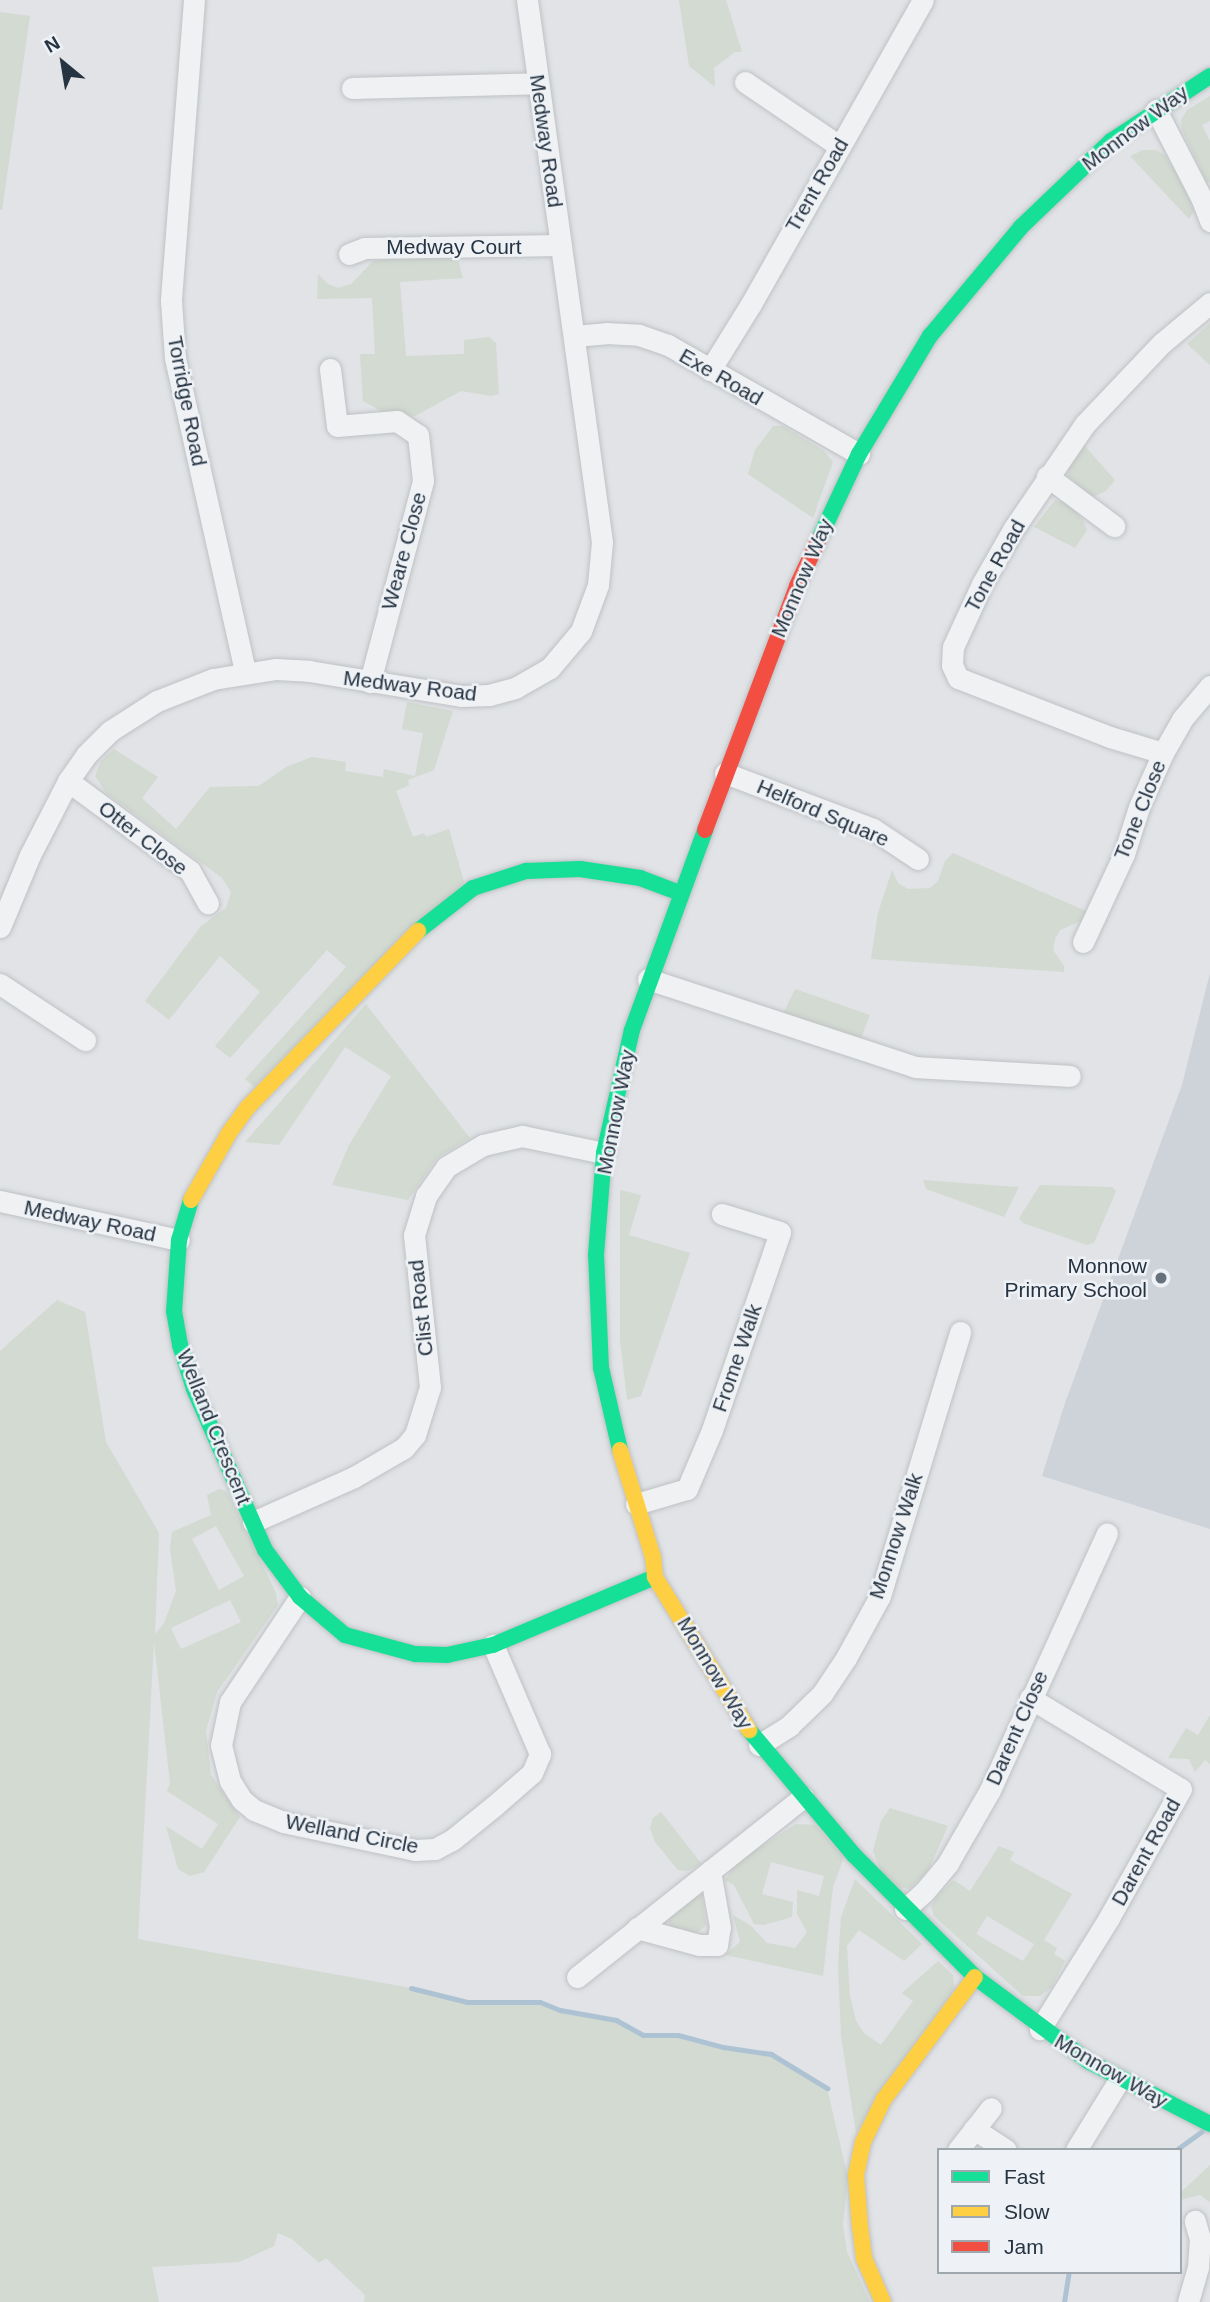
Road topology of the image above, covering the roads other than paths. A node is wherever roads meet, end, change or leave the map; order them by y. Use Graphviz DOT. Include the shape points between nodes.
graph roads {
  1 [pos="194,0"];
  2 [pos="527,0"];
  3 [pos="923,0"];
  4 [pos="1210,76"];
  5 [pos="745,82"];
  6 [pos="537,83"];
  7 [pos="352,89"];
  8 [pos="1156,110"];
  9 [pos="839,146"];
  10 [pos="1210,221"];
  11 [pos="561,245"];
  12 [pos="349,254"];
  13 [pos="1210,303"];
  14 [pos="574,336"];
  15 [pos="330,369"];
  16 [pos="710,370"];
  17 [pos="859,454"];
  18 [pos="1047,476"];
  19 [pos="1114,526"];
  20 [pos="245,672"];
  21 [pos="370,682"];
  22 [pos="1210,685"];
  23 [pos="1163,753"];
  24 [pos="725,773"];
  25 [pos="68,781"];
  26 [pos="918,859"];
  27 [pos="680,893"];
  28 [pos="208,903"];
  29 [pos="0,927"];
  30 [pos="1083,942"];
  31 [pos="649,979"];
  32 [pos="0,984"];
  33 [pos="85,1040"];
  34 [pos="1070,1076"];
  35 [pos="604,1153"];
  36 [pos="0,1201"];
  37 [pos="722,1214"];
  38 [pos="179,1240"];
  39 [pos="960,1332"];
  40 [pos="636,1504"];
  41 [pos="253,1522"];
  42 [pos="1107,1533"];
  43 [pos="655,1577"];
  44 [pos="300,1597"];
  45 [pos="493,1645"];
  46 [pos="1030,1698"];
  47 [pos="759,1745"];
  48 [pos="803,1797"];
  49 [pos="710,1871"];
  50 [pos="905,1909"];
  51 [pos="637,1928"];
  52 [pos="577,1977"];
  53 [pos="975,1978"];
  54 [pos="1041,2029"];
  55 [pos="1119,2080"];
  56 [pos="991,2108"];
  57 [pos="1210,2124"];
  58 [pos="974,2129"];
  59 [pos="960,2148"];
  60 [pos="1003,2148"];
  61 [pos="1077,2148"];
  62 [pos="1195,2221"];
  63 [pos="883,2302"];
  64 [pos="1188,2302"];
  1 -- 20 [label="street, Torridge Road" via="170,301 175,358"];
  2 -- 6 [label="street, Medway Road"];
  3 -- 9 [label="street, Trent Road"];
  4 -- 8 [label="street, Monnow Way"];
  5 -- 9 [label="street"];
  6 -- 7 [label="street"];
  6 -- 11 [label="street, Medway Road"];
  8 -- 10 [label="street"];
  8 -- 17 [label="street, Monnow Way" via="1111,141 1021,227 930,336"];
  9 -- 16 [label="street, Trent Road"];
  11 -- 12 [label="street, Medway Court" via="365,248"];
  11 -- 14 [label="street, Medway Road"];
  13 -- 18 [label="street, Tone Road" via="1124,382 1085,424"];
  14 -- 16 [label="street, Exe Road" via="639,335 668,345"];
  14 -- 21 [label="street, Medway Road" via="602,542 598,585 581,631 551,668 515,688 489,695 461,696"];
  15 -- 21 [label="street, Weare Close" via="337,426 397,421 418,435 423,481"];
  16 -- 17 [label="street, Exe Road"];
  17 -- 24 [label="street, Monnow Way" via="797,586"];
  18 -- 19 [label="street"];
  18 -- 23 [label="street, Tone Road" via="982,584 953,647 952,665 958,678 974,686"];
  20 -- 21 [label="street, Medway Road" via="309,671"];
  20 -- 25 [label="street, Medway Road" via="179,691 132,714 86,755"];
  22 -- 23 [label="street, Tone Close"];
  23 -- 30 [label="street, Tone Close"];
  24 -- 26 [label="street, Helford Square" via="873,829"];
  24 -- 27 [label="street, Monnow Way"];
  25 -- 28 [label="street, Otter Close" via="190,871"];
  25 -- 29 [label="street, Medway Road"];
  27 -- 31 [label="street, Monnow Way"];
  27 -- 38 [label="street, Welland Crescent" via="640,878 580,869 526,871 473,888 430,919 248,1107 207,1168 190,1202"];
  31 -- 34 [label="street" via="916,1067"];
  31 -- 35 [label="street, Monnow Way" via="632,1030"];
  32 -- 33 [label="street"];
  35 -- 40 [label="street, Monnow Way" via="596,1255 601,1368"];
  35 -- 41 [label="street, Clist Road" via="522,1136 483,1145 446,1167 426,1196 414,1235 430,1387 415,1435 404,1448 354,1477"];
  36 -- 38 [label="street, Medway Road"];
  37 -- 40 [label="street, Frome Walk" via="780,1232 687,1489"];
  38 -- 41 [label="street, Welland Crescent" via="174,1311 180,1345 194,1390"];
  39 -- 47 [label="street, Monnow Walk" via="880,1596 822,1694 789,1726"];
  40 -- 43 [label="street, Monnow Way"];
  41 -- 44 [label="street, Welland Crescent" via="265,1550"];
  42 -- 46 [label="street, Darent Close"];
  43 -- 45 [label="street, Welland Crescent"];
  43 -- 47 [label="street, Monnow Way"];
  44 -- 45 [label="street, Welland Crescent" via="345,1635 381,1647 447,1655"];
  44 -- 45 [label="street, Welland Circle" via="230,1702 220,1745 230,1781 242,1800 283,1822 425,1850 452,1840 494,1806 533,1773 540,1754"];
  46 -- 50 [label="street, Darent Close" via="990,1790 948,1863"];
  46 -- 54 [label="street, Darent Road" via="1181,1789"];
  47 -- 48 [label="street, Monnow Way"];
  48 -- 49 [label="street"];
  48 -- 50 [label="street, Monnow Way"];
  49 -- 51 [label="street"];
  49 -- 51 [label="street" via="720,1927 717,1945 699,1945"];
  50 -- 53 [label="street, Monnow Way"];
  51 -- 52 [label="street"];
  53 -- 54 [label="street, Monnow Way"];
  53 -- 63 [label="street" via="884,2099 863,2142 856,2175 860,2227 864,2258"];
  54 -- 55 [label="street, Monnow Way"];
  55 -- 57 [label="street, Monnow Way"];
  55 -- 61 [label="street"];
  56 -- 58 [label="street"];
  58 -- 59 [label="street"];
  58 -- 60 [label="street"];
  62 -- 64 [label="street" via="1199,2253"];
}
